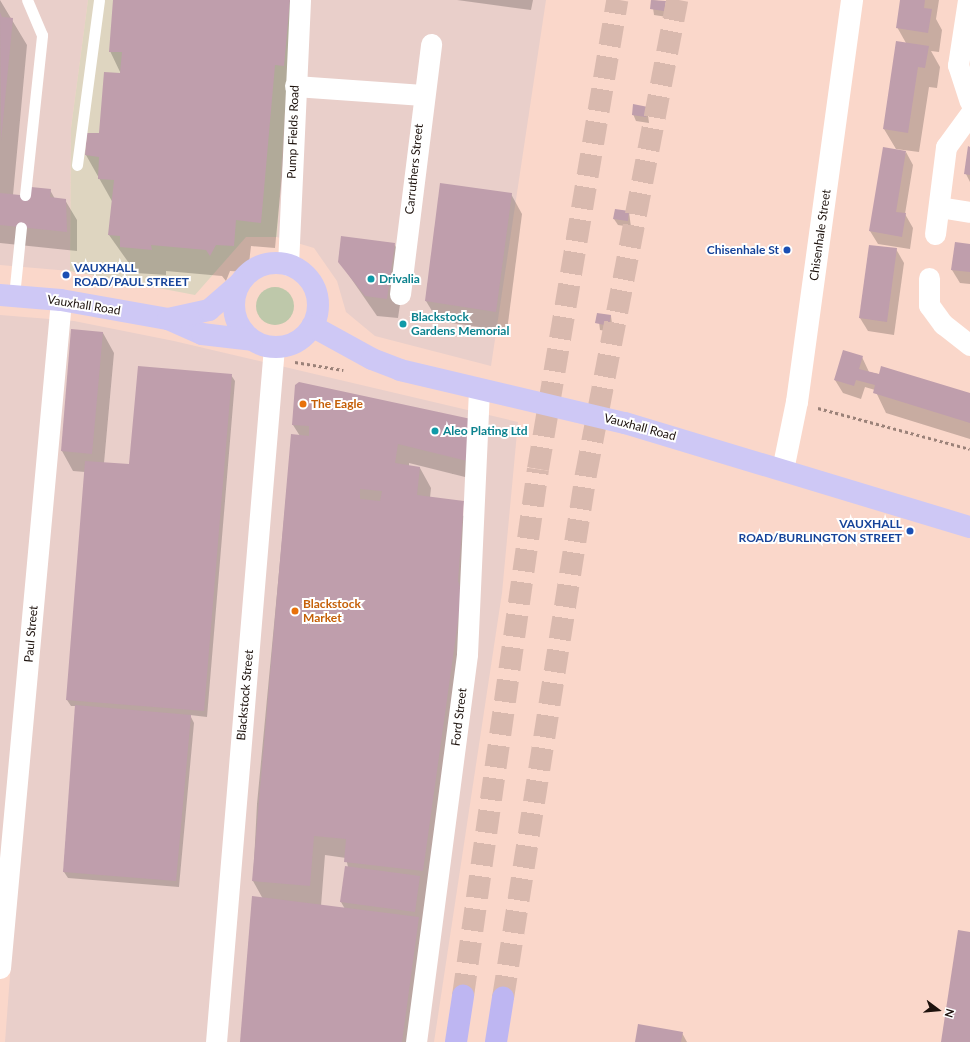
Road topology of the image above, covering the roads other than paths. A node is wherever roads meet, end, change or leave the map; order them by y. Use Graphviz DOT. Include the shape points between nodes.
graph roads {
  1 [pos="27,0"];
  2 [pos="99,0"];
  3 [pos="300,0"];
  4 [pos="852,0"];
  5 [pos="968,0"];
  6 [pos="431,44"];
  7 [pos="295,86"];
  8 [pos="423,95"];
  9 [pos="970,101"];
  10 [pos="970,114"];
  11 [pos="77,165"];
  12 [pos="24,195"];
  13 [pos="938,207"];
  14 [pos="970,212"];
  15 [pos="21,227"];
  16 [pos="935,234"];
  17 [pos="288,265"];
  18 [pos="929,278"];
  19 [pos="240,284"];
  20 [pos="400,294"];
  21 [pos="7,296"];
  22 [pos="61,300"];
  23 [pos="168,319"];
  24 [pos="312,326"];
  25 [pos="252,340"];
  26 [pos="970,345"];
  27 [pos="274,348"];
  28 [pos="479,390"];
  29 [pos="783,470"];
  30 [pos="970,527"];
  31 [pos="0,962"];
  32 [pos="0,968"];
  33 [pos="463,996"];
  34 [pos="216,1042"];
  35 [pos="416,1042"];
  36 [pos="456,1042"];
  37 [pos="496,1042"];
  38 [pos="501,1042"];
  1 -- 12 [label="lane" via="42,35"];
  2 -- 11 [label="lane"];
  3 -- 7 [label="street, Pump Fields Road"];
  4 -- 29 [label="street, Chisenhale Street" via="797,402"];
  5 -- 9 [label="street" via="958,65"];
  6 -- 8 [label="street, Carruthers Street"];
  7 -- 8 [label="street"];
  7 -- 17 [label="street, Pump Fields Road"];
  8 -- 20 [label="street, Carruthers Street"];
  10 -- 13 [label="street" via="946,147"];
  13 -- 14 [label="street"];
  13 -- 16 [label="street"];
  15 -- 21 [label="lane"];
  17 -- 19 [label="main road" via="260,266"];
  17 -- 24 [label="main road" via="307,277 314,287 317,307"];
  18 -- 26 [label="street" via="929,304 943,324"];
  19 -- 23 [label="main road, Vauxhall Road" via="209,310"];
  19 -- 25 [label="main road" via="234,308 242,330"];
  21 -- 22 [label="main road, Vauxhall Road"];
  22 -- 23 [label="main road, Vauxhall Road"];
  22 -- 31 [label="street, Paul Street"];
  23 -- 25 [label="main road, Vauxhall Road" via="202,334"];
  24 -- 27 [label="main road" via="297,341"];
  24 -- 28 [label="main road, Vauxhall Road" via="386,365"];
  25 -- 27 [label="main road"];
  27 -- 34 [label="street, Blackstock Street"];
  28 -- 29 [label="main road, Vauxhall Road" via="625,423"];
  28 -- 35 [label="street, Ford Street" via="467,654"];
  29 -- 30 [label="main road, Vauxhall Road"];
  31 -- 32 [label="street, Paul Street"];
  33 -- 36 [label="highway"];
  37 -- 38 [label="highway" via="503,998"];
}
